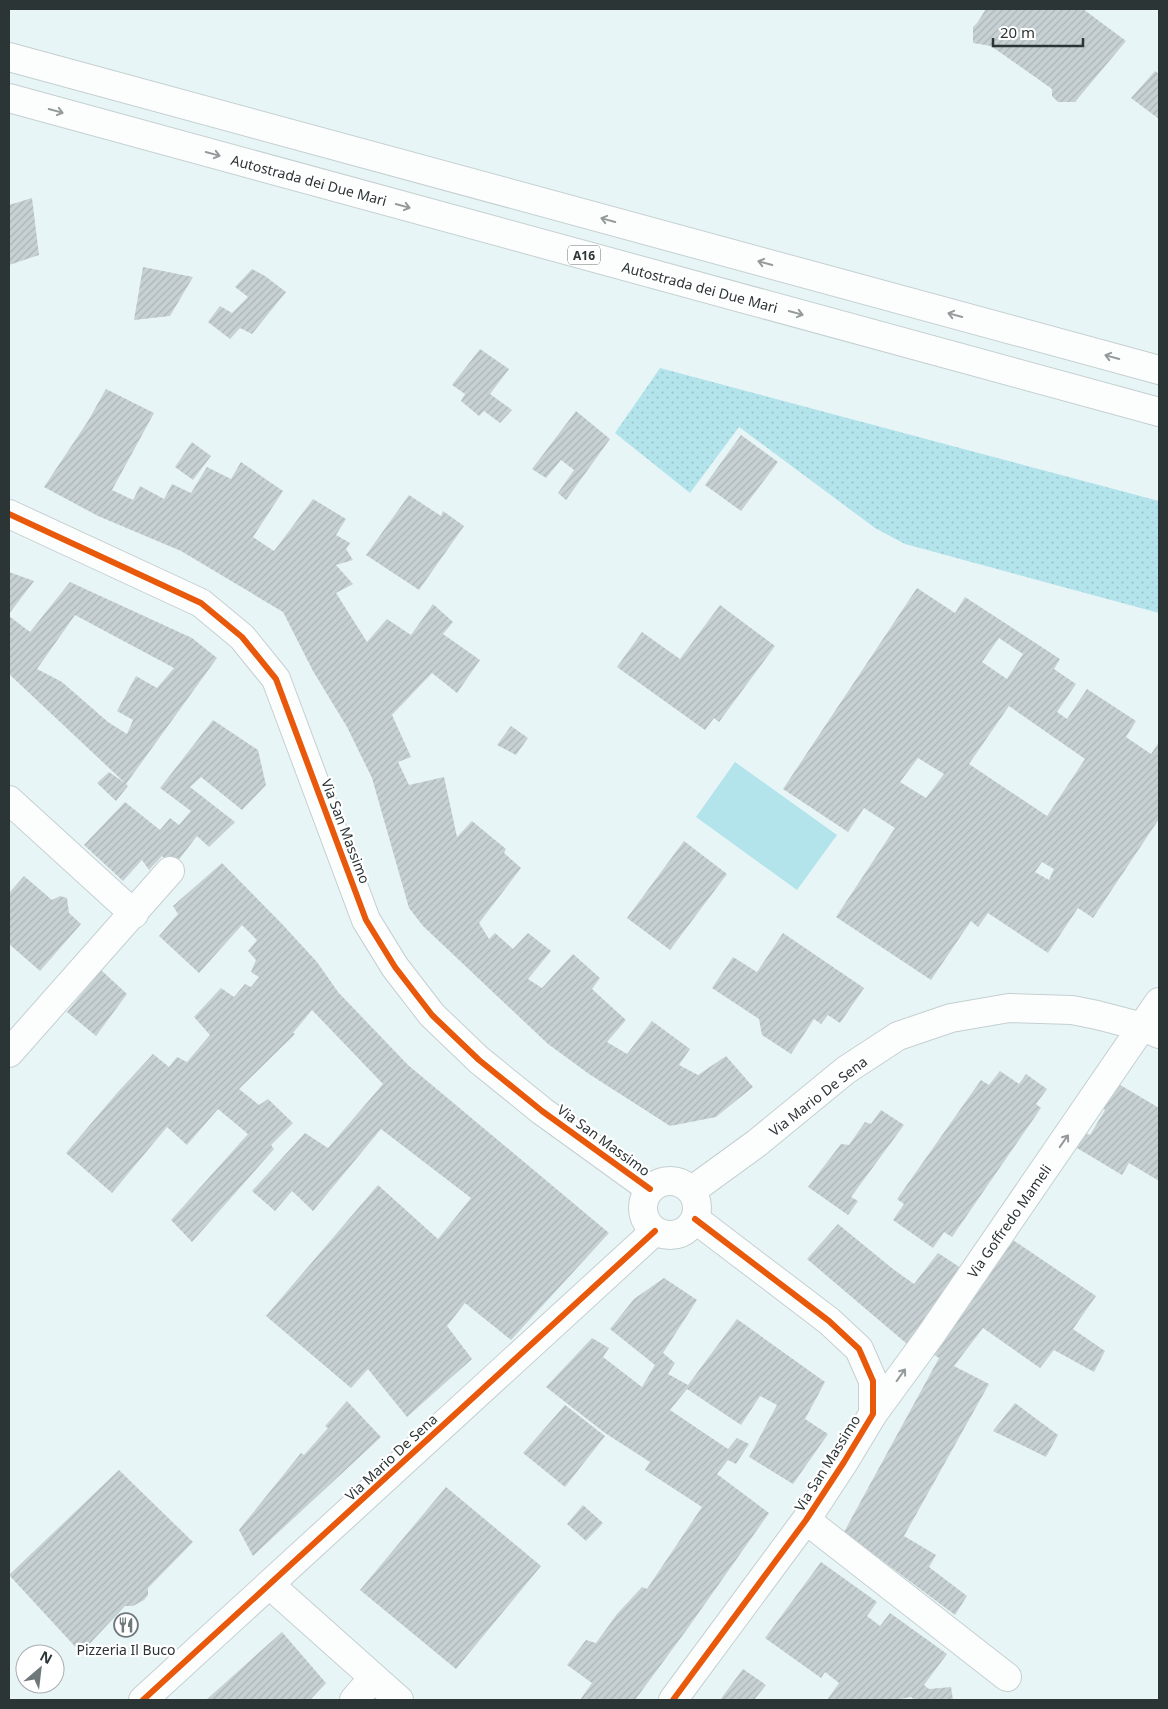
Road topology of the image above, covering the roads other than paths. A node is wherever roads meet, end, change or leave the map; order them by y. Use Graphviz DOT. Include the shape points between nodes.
graph roads {
  1 [pos="9,57"];
  2 [pos="9,98"];
  3 [pos="1159,370"];
  4 [pos="1159,412"];
  5 [pos="9,514"];
  6 [pos="9,800"];
  7 [pos="170,871"];
  8 [pos="134,914"];
  9 [pos="1159,1002"];
  10 [pos="1151,1031"];
  11 [pos="9,1054"];
  12 [pos="650,1189"];
  13 [pos="691,1191"];
  14 [pos="694,1219"];
  15 [pos="655,1231"];
  16 [pos="873,1414"];
  17 [pos="806,1520"];
  18 [pos="270,1585"];
  19 [pos="1007,1677"];
  20 [pos="373,1678"];
  21 [pos="142,1700"];
  22 [pos="354,1700"];
  23 [pos="398,1700"];
  24 [pos="673,1700"];
  3 -- 1 [label="main road, one-way"];
  2 -- 4 [label="main road, Autostrada dei Due Mari / A16, one-way"];
  5 -- 12 [label="main road, Via San Massimo" via="201,603 242,637 276,679 366,920 395,967 432,1015 479,1060 542,1111"];
  6 -- 8 [label="main road"];
  7 -- 8 [label="main road"];
  8 -- 11 [label="main road"];
  9 -- 10 [label="main road, Via Goffredo Mameli"];
  10 -- 13 [label="main road, Via Mario De Sena" via="1097,1014 1009,1008 951,1018 898,1036 846,1070 758,1143"];
  16 -- 10 [label="main road, Via Goffredo Mameli, one-way"];
  12 -- 13 [label="main road" via="666,1181 684,1185"];
  12 -- 15 [label="main road" via="645,1197 644,1216"];
  13 -- 14 [label="main road" via="696,1200"];
  14 -- 15 [label="main road" via="678,1234 666,1235"];
  14 -- 16 [label="main road, Via San Massimo" via="829,1321 859,1349 873,1381"];
  15 -- 18 [label="main road, Via Mario De Sena"];
  16 -- 17 [label="main road, Via San Massimo"];
  17 -- 19 [label="main road"];
  17 -- 24 [label="main road, Via San Massimo"];
  18 -- 20 [label="main road"];
  18 -- 21 [label="main road, Via Mario De Sena"];
  20 -- 22 [label="main road"];
  20 -- 23 [label="main road"];
}
